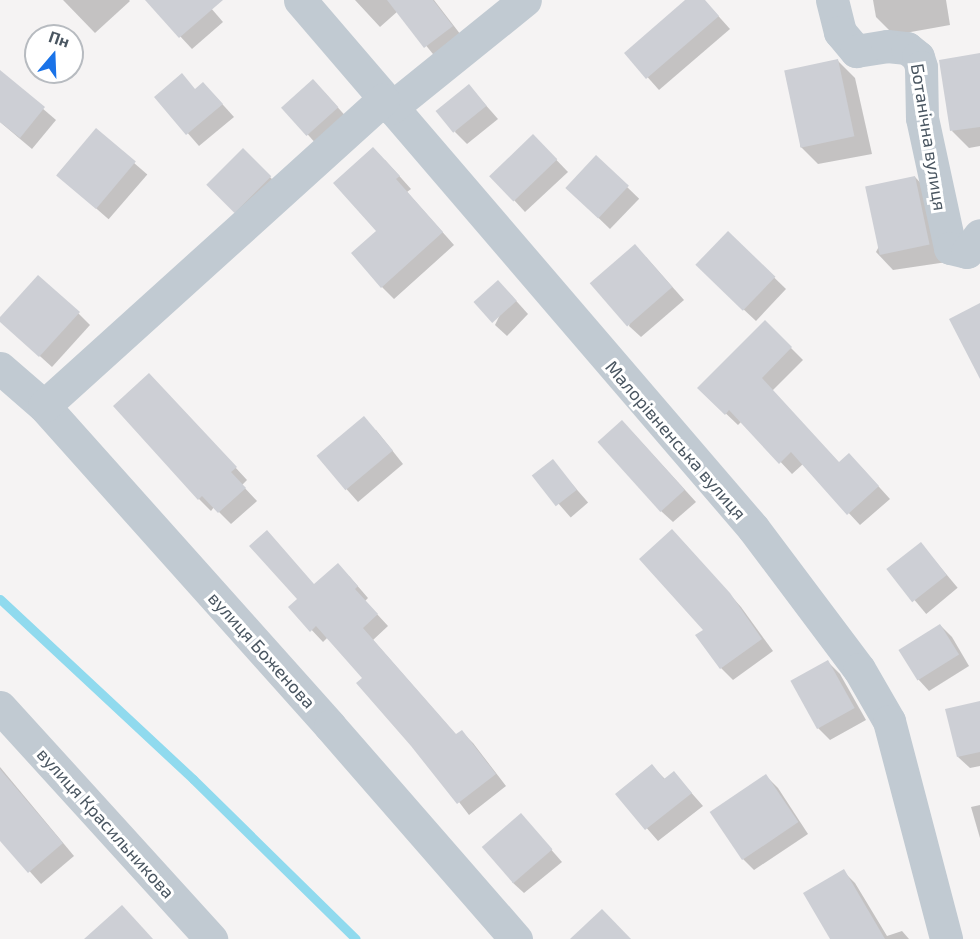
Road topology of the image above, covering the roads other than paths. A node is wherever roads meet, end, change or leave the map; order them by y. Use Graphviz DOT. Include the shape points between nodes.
graph roads {
  1 [pos="300,0"];
  2 [pos="525,0"];
  3 [pos="832,0"];
  4 [pos="387,104"];
  5 [pos="976,252"];
  6 [pos="0,368"];
  7 [pos="44,406"];
  8 [pos="0,706"];
  9 [pos="211,939"];
  10 [pos="516,939"];
  11 [pos="946,939"];
  1 -- 4 [label="street, Малорівненська вулиця"];
  2 -- 4 [label="street"];
  3 -- 5 [label="street, Ботанічна вулиця" via="840,32 856,51 887,46 907,48 918,57 922,118 950,248"];
  4 -- 7 [label="street"];
  4 -- 11 [label="street, Малорівненська вулиця" via="753,528 859,669 889,721"];
  6 -- 7 [label="street, вулиця Боженова"];
  7 -- 10 [label="street, вулиця Боженова"];
  8 -- 9 [label="street, вулиця Красильникова"];
}
